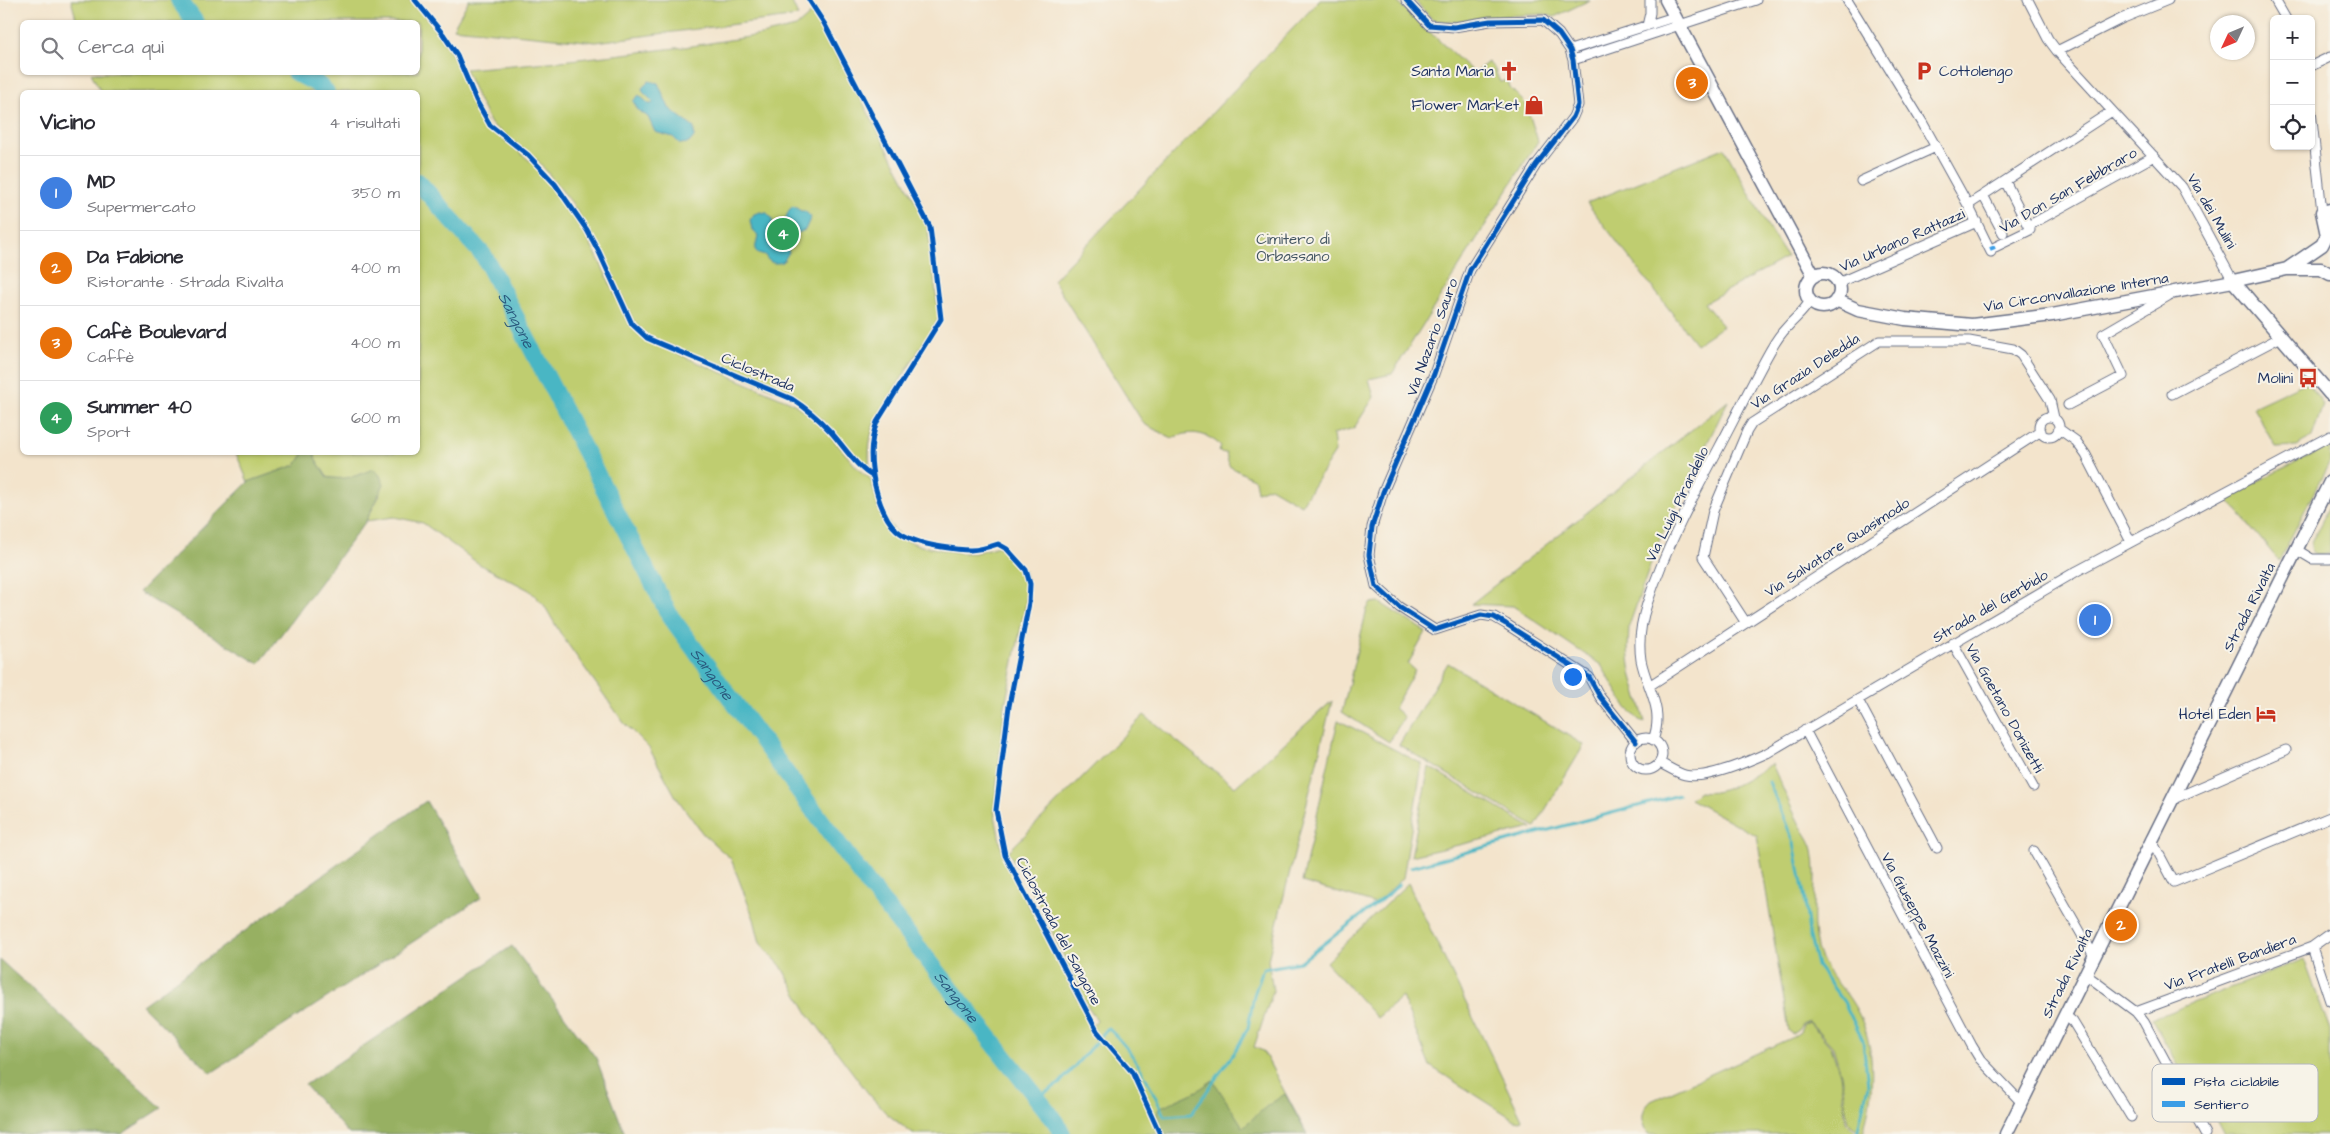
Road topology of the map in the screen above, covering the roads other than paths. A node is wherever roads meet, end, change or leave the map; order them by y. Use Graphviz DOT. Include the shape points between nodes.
graph roads {
  1 [pos="1406,0"];
  2 [pos="1650,0"];
  3 [pos="1666,0"];
  4 [pos="1756,0"];
  5 [pos="1847,0"];
  6 [pos="2028,0"];
  7 [pos="2168,0"];
  8 [pos="2275,0"];
  9 [pos="2284,15"];
  10 [pos="1677,22"];
  11 [pos="1647,26"];
  12 [pos="1570,50"];
  13 [pos="2057,51"];
  14 [pos="2330,58"];
  15 [pos="1573,60"];
  16 [pos="2315,64"];
  17 [pos="2112,111"];
  18 [pos="2315,138"];
  19 [pos="1936,146"];
  20 [pos="2154,156"];
  21 [pos="1861,181"];
  22 [pos="2005,181"];
  23 [pos="1983,195"];
  24 [pos="1968,205"];
  25 [pos="2326,211"];
  26 [pos="1977,222"];
  27 [pos="2028,226"];
  28 [pos="2003,233"];
  29 [pos="2287,269"];
  30 [pos="2330,274"];
  31 [pos="1814,276"];
  32 [pos="2233,281"];
  33 [pos="1838,283"];
  34 [pos="2172,293"];
  35 [pos="1810,300"];
  36 [pos="1836,300"];
  37 [pos="2281,337"];
  38 [pos="2172,394"];
  39 [pos="2330,394"];
  40 [pos="2068,405"];
  41 [pos="2054,418"];
  42 [pos="2059,429"];
  43 [pos="2041,431"];
  44 [pos="2330,436"];
  45 [pos="2330,482"];
  46 [pos="2131,542"];
  47 [pos="2296,550"];
  48 [pos="2330,559"];
  49 [pos="1746,623"];
  50 [pos="1954,643"];
  51 [pos="1649,686"];
  52 [pos="1858,700"];
  53 [pos="1804,730"];
  54 [pos="1653,740"];
  55 [pos="1636,742"];
  56 [pos="2286,750"];
  57 [pos="1660,763"];
  58 [pos="2033,787"];
  59 [pos="2171,800"];
  60 [pos="2330,817"];
  61 [pos="2152,839"];
  62 [pos="1937,848"];
  63 [pos="2034,851"];
  64 [pos="2330,934"];
  65 [pos="2312,947"];
  66 [pos="2094,956"];
  67 [pos="2085,974"];
  68 [pos="2330,1001"];
  69 [pos="2136,1012"];
  70 [pos="2065,1015"];
  71 [pos="2167,1064"];
  72 [pos="2022,1103"];
  73 [pos="2131,1117"];
  74 [pos="2198,1122"];
  75 [pos="2006,1134"];
  76 [pos="2205,1134"];
  1 -- 12 [label="street" via="1429,25 1454,27 1490,21 1543,20 1559,34"];
  2 -- 11 [label="street"];
  3 -- 10 [label="street"];
  4 -- 10 [label="street"];
  5 -- 19 [label="street"];
  6 -- 13 [label="street, Via dei Mulini"];
  7 -- 13 [label="street"];
  8 -- 9 [label="street"];
  10 -- 11 [label="street"];
  10 -- 15 [label="street"];
  10 -- 31 [label="street"];
  11 -- 12 [label="street"];
  12 -- 15 [label="street, Via Nazario Sauro"];
  13 -- 17 [label="street, Via dei Mulini"];
  14 -- 16 [label="street"];
  15 -- 55 [label="street, Via Nazario Sauro" via="1578,105 1470,270 1434,374 1383,492 1372,527 1369,555 1376,586 1399,607 1435,630 1481,615 1494,617 1589,677 1600,697"];
  17 -- 20 [label="street, Via dei Mulini"];
  17 -- 22 [label="street"];
  18 -- 25 [label="street"];
  19 -- 21 [label="street"];
  19 -- 24 [label="street"];
  20 -- 27 [label="street, Via Don San Febbraro"];
  20 -- 32 [label="street, Via dei Mulini" via="2182,186"];
  22 -- 23 [label="street"];
  22 -- 27 [label="street"];
  23 -- 24 [label="street"];
  23 -- 28 [label="street"];
  24 -- 26 [label="street"];
  25 -- 29 [label="street" via="2327,234 2322,245"];
  26 -- 27 [label="street, Via Don San Febbraro" via="1993,249 2030,230"];
  26 -- 33 [label="street, Via Urbano Rattazzi"];
  29 -- 30 [label="street" via="2321,269"];
  29 -- 32 [label="street, Via Circonvallazione Interna"];
  31 -- 33 [label="street" via="1826,273"];
  31 -- 35 [label="street" via="1806,288"];
  32 -- 34 [label="street, Via Circonvallazione Interna"];
  32 -- 37 [label="street, Via dei Mulini"];
  33 -- 36 [label="street"];
  34 -- 36 [label="street, Via Circonvallazione Interna" via="2043,317 1972,325 1905,319 1858,310"];
  34 -- 40 [label="street" via="2103,334 2123,376"];
  35 -- 36 [label="street" via="1825,306"];
  35 -- 51 [label="street, Via Luigi Pirandello" via="1807,308 1771,349 1672,541 1641,625 1641,659"];
  37 -- 38 [label="street"];
  37 -- 39 [label="street, Via dei Mulini"];
  41 -- 42 [label="street"];
  41 -- 43 [label="street, Via Salvatore Quasimodo" via="2042,420"];
  41 -- 49 [label="street, Via Grazia Deledda" via="2050,400 2021,355 2013,349 1969,341 1879,340 1752,423 1713,511 1703,557"];
  42 -- 43 [label="street, Via Salvatore Quasimodo" via="2052,436"];
  42 -- 46 [label="street" via="2076,441 2086,455"];
  43 -- 49 [label="street, Via Salvatore Quasimodo"];
  44 -- 46 [label="street, Strada del Gerbido"];
  45 -- 47 [label="street, Strada Rivalta"];
  46 -- 50 [label="street, Strada del Gerbido"];
  47 -- 48 [label="street" via="2312,559"];
  47 -- 59 [label="street, Strada Rivalta"];
  49 -- 51 [label="street, Via Salvatore Quasimodo"];
  50 -- 52 [label="street, Strada del Gerbido"];
  50 -- 58 [label="street, Via Gaetano Donizetti"];
  51 -- 54 [label="street, Via Luigi Pirandello" via="1658,711 1658,727"];
  52 -- 53 [label="street, Strada del Gerbido"];
  52 -- 62 [label="street"];
  53 -- 57 [label="street, Strada del Gerbido" via="1767,753 1706,774 1684,775"];
  53 -- 72 [label="street, Via Giuseppe Mazzini" via="1972,1046 1980,1059"];
  54 -- 55 [label="street" via="1645,738"];
  54 -- 57 [label="street" via="1662,750"];
  55 -- 57 [label="street" via="1630,754 1635,767 1648,771"];
  56 -- 59 [label="street"];
  59 -- 61 [label="street, Strada Rivalta"];
  60 -- 61 [label="street" via="2174,882"];
  61 -- 66 [label="street, Strada Rivalta"];
  63 -- 66 [label="street"];
  64 -- 65 [label="street, Via Fratelli Bandiera"];
  65 -- 68 [label="street"];
  65 -- 69 [label="street, Via Fratelli Bandiera"];
  66 -- 67 [label="street, Strada Rivalta"];
  67 -- 69 [label="street"];
  67 -- 70 [label="street, Strada Rivalta"];
  69 -- 71 [label="street"];
  70 -- 72 [label="street, Strada Rivalta"];
  70 -- 73 [label="street" via="2073,1022"];
  72 -- 75 [label="street, Strada Rivalta"];
  74 -- 76 [label="street"];
}
